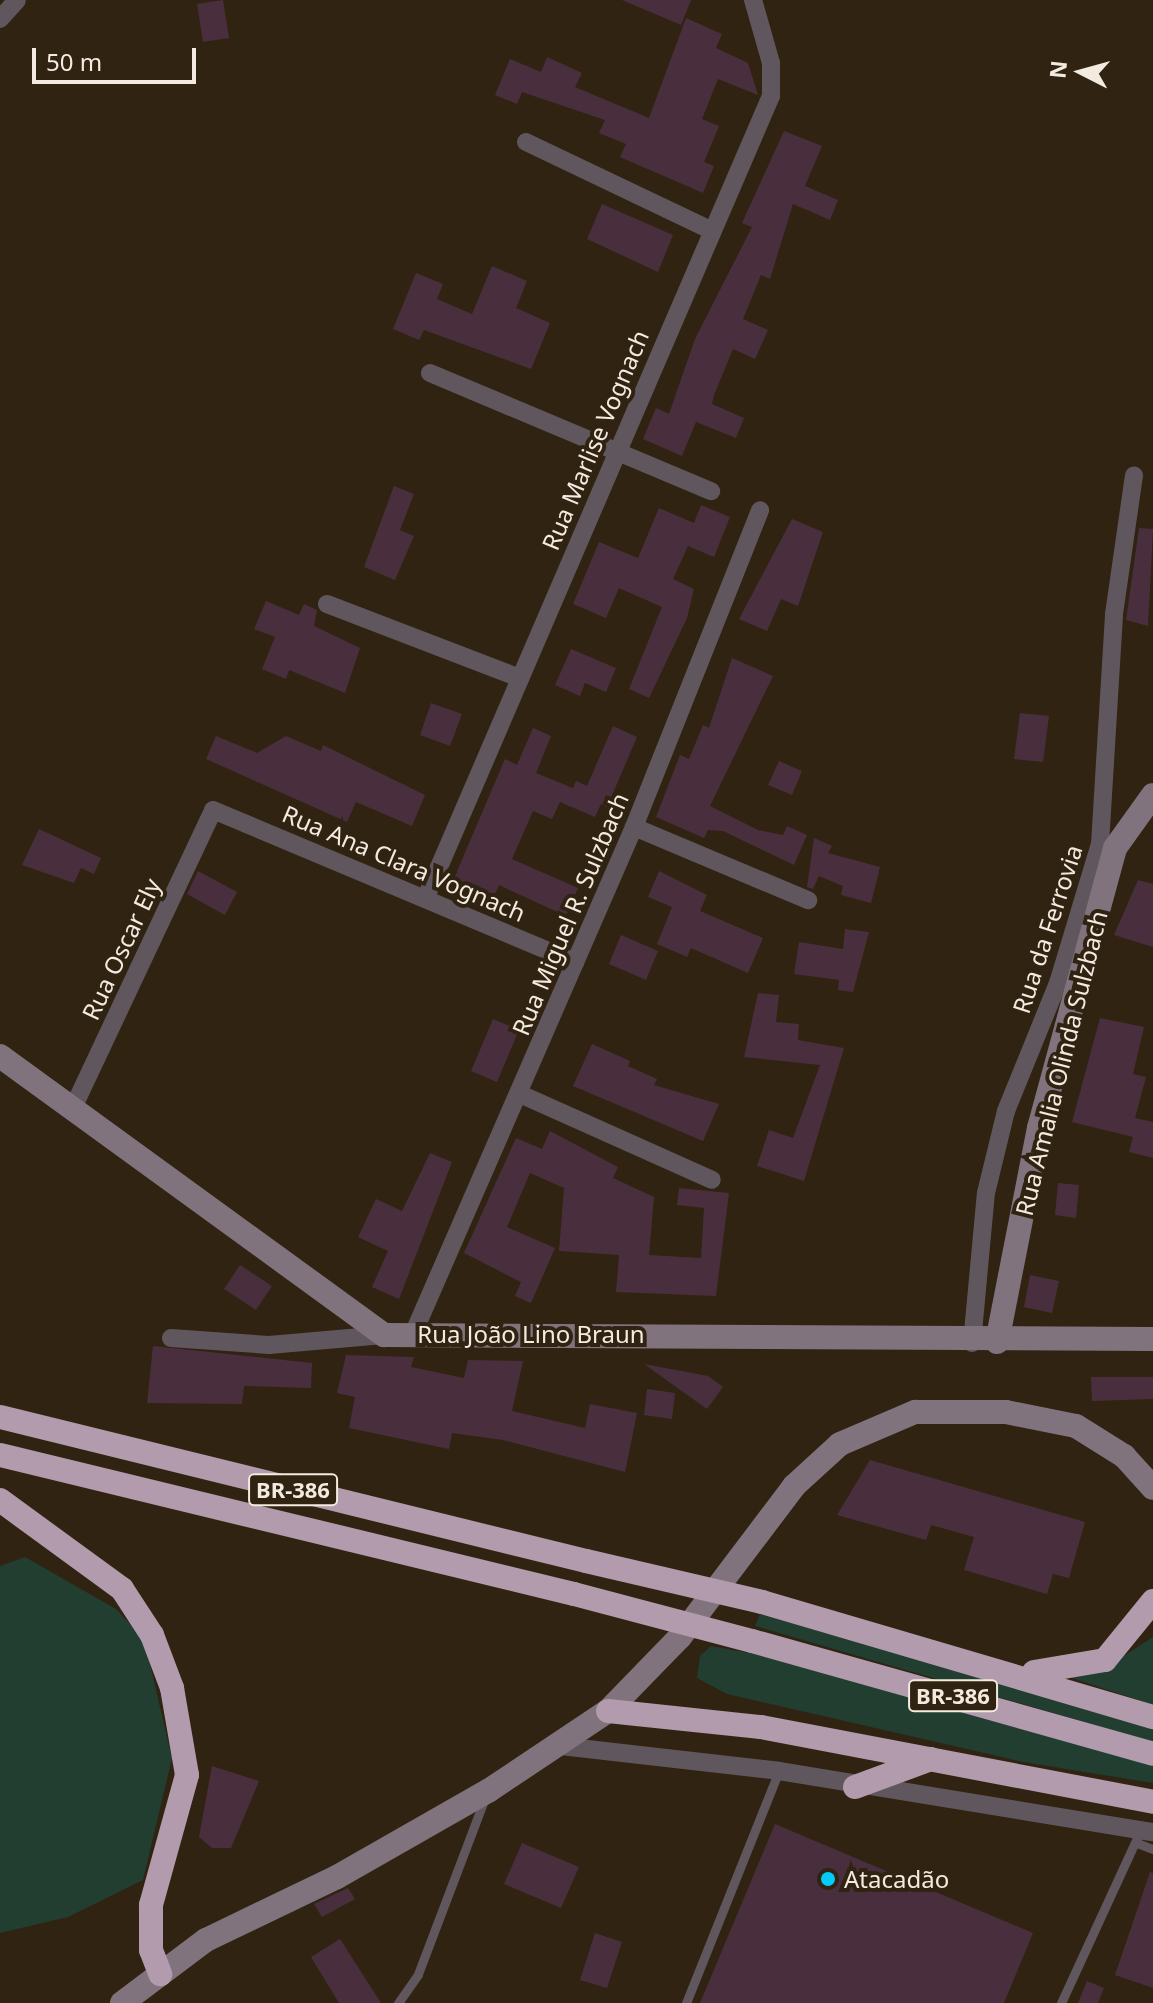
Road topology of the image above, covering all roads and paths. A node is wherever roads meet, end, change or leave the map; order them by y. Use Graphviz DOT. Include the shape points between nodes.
graph roads {
  1 [pos="17,0"];
  2 [pos="753,0"];
  3 [pos="0,19"];
  4 [pos="526,142"];
  5 [pos="713,231"];
  6 [pos="430,373"];
  7 [pos="615,452"];
  8 [pos="1134,475"];
  9 [pos="711,491"];
  10 [pos="760,510"];
  11 [pos="327,604"];
  12 [pos="520,678"];
  13 [pos="1153,795"];
  14 [pos="213,810"];
  15 [pos="634,827"];
  16 [pos="1108,846"];
  17 [pos="427,895"];
  18 [pos="808,900"];
  19 [pos="575,962"];
  20 [pos="0,1056"];
  21 [pos="520,1094"];
  22 [pos="73,1108"];
  23 [pos="712,1180"];
  24 [pos="414,1332"];
  25 [pos="384,1335"];
  26 [pos="171,1338"];
  27 [pos="1153,1339"];
  28 [pos="997,1342"];
  29 [pos="972,1343"];
  30 [pos="0,1417"];
  31 [pos="0,1455"];
  32 [pos="1153,1488"];
  33 [pos="0,1500"];
  34 [pos="1153,1601"];
  35 [pos="1020,1673"];
  36 [pos="608,1711"];
  37 [pos="1153,1717"];
  38 [pos="561,1746"];
  39 [pos="1153,1754"];
  40 [pos="932,1759"];
  41 [pos="779,1771"];
  42 [pos="855,1787"];
  43 [pos="488,1791"];
  44 [pos="1153,1802"];
  45 [pos="1144,1835"];
  46 [pos="1153,1849"];
  47 [pos="160,1974"];
  48 [pos="132,2000"];
  49 [pos="398,2003"];
  50 [pos="686,2003"];
  51 [pos="1061,2003"];
  1 -- 3 [label="street"];
  2 -- 5 [label="street, Rua Marlise Vognach" via="771,63 771,96"];
  4 -- 5 [label="street"];
  5 -- 7 [label="street, Rua Marlise Vognach"];
  6 -- 7 [label="street"];
  7 -- 9 [label="street"];
  7 -- 12 [label="street, Rua Marlise Vognach"];
  8 -- 16 [label="street, Rua da Ferrovia" via="1114,614"];
  10 -- 15 [label="street, Rua Miguel R. Sulzbach"];
  11 -- 12 [label="street"];
  12 -- 17 [label="street, Rua Marlise Vognach"];
  13 -- 16 [label="street, Rua Amalia Olinda Sulzbach"];
  14 -- 17 [label="street, Rua Ana Clara Vognach"];
  14 -- 22 [label="street, Rua Oscar Ely"];
  15 -- 18 [label="street"];
  15 -- 19 [label="street, Rua Miguel R. Sulzbach"];
  16 -- 28 [label="street, Rua Amalia Olinda Sulzbach" via="1039,1128"];
  16 -- 29 [label="street, Rua da Ferrovia" via="1006,1111 986,1193"];
  17 -- 19 [label="street, Rua Ana Clara Vognach"];
  19 -- 21 [label="street, Rua Miguel R. Sulzbach"];
  20 -- 22 [label="street, Rua João Lino Braun"];
  21 -- 23 [label="street"];
  21 -- 24 [label="street, Rua Miguel R. Sulzbach"];
  22 -- 25 [label="street, Rua João Lino Braun"];
  24 -- 25 [label="street, Rua João Lino Braun"];
  24 -- 29 [label="street, Rua João Lino Braun"];
  25 -- 26 [label="street" via="269,1345"];
  27 -- 28 [label="street, Rua João Lino Braun"];
  28 -- 29 [label="street, Rua João Lino Braun"];
  30 -- 35 [label="highway, BR-386, bridge" via="762,1602"];
  31 -- 39 [label="highway, BR-386, bridge" via="574,1594"];
  32 -- 36 [label="street" via="1124,1456 1076,1426 964,1408 915,1412 873,1427 840,1444 794,1486 680,1637"];
  33 -- 47 [label="highway" via="122,1589 152,1635 172,1688 187,1775 151,1905 151,1950"];
  34 -- 35 [label="highway" via="1105,1660 1075,1670"];
  35 -- 37 [label="highway, BR-386"];
  36 -- 38 [label="street"];
  36 -- 40 [label="highway" via="761,1727"];
  38 -- 41 [label="street"];
  38 -- 43 [label="street"];
  40 -- 42 [label="highway"];
  40 -- 44 [label="highway"];
  41 -- 42 [label="street"];
  41 -- 50 [label="lane"];
  42 -- 45 [label="street"];
  43 -- 47 [label="street" via="337,1877 206,1940"];
  43 -- 49 [label="lane" via="418,1974"];
  45 -- 46 [label="lane"];
  45 -- 51 [label="lane"];
  47 -- 48 [label="street"];
}
